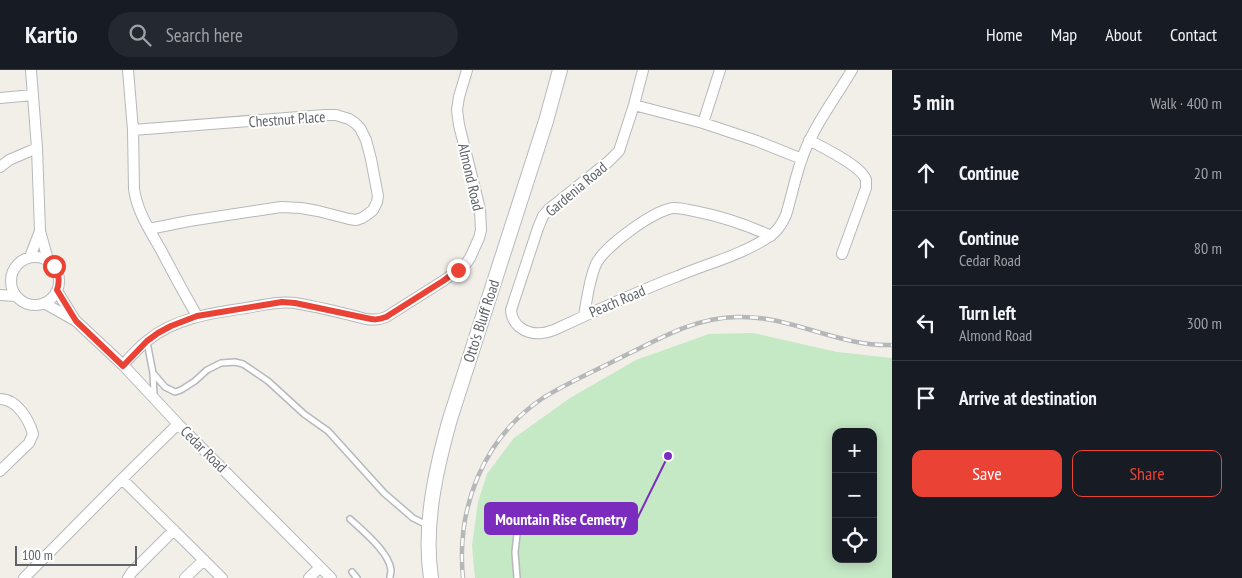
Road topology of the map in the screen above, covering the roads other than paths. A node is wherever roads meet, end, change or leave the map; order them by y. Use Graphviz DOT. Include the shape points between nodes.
graph roads {
  1 [pos="31,70"];
  2 [pos="128,70"];
  3 [pos="467,70"];
  4 [pos="560,70"];
  5 [pos="642,70"];
  6 [pos="720,70"];
  7 [pos="852,70"];
  8 [pos="33,95"];
  9 [pos="0,98"];
  10 [pos="634,106"];
  11 [pos="703,123"];
  12 [pos="133,130"];
  13 [pos="809,140"];
  14 [pos="36,148"];
  15 [pos="802,158"];
  16 [pos="0,167"];
  17 [pos="149,229"];
  18 [pos="40,231"];
  19 [pos="771,236"];
  20 [pos="842,254"];
  21 [pos="30,257"];
  22 [pos="48,260"];
  23 [pos="11,279"];
  24 [pos="0,285"];
  25 [pos="57,290"];
  26 [pos="0,295"];
  27 [pos="16,296"];
  28 [pos="44,304"];
  29 [pos="197,316"];
  30 [pos="584,316"];
  31 [pos="76,321"];
  32 [pos="147,341"];
  33 [pos="123,366"];
  34 [pos="153,373"];
  35 [pos="154,398"];
  36 [pos="0,399"];
  37 [pos="178,424"];
  38 [pos="0,471"];
  39 [pos="122,479"];
  40 [pos="350,519"];
  41 [pos="430,527"];
  42 [pos="174,530"];
  43 [pos="517,534"];
  44 [pos="204,560"];
  45 [pos="320,567"];
  46 [pos="352,572"];
  47 [pos="24,578"];
  48 [pos="128,578"];
  49 [pos="185,578"];
  50 [pos="222,578"];
  51 [pos="309,578"];
  52 [pos="331,578"];
  53 [pos="357,578"];
  54 [pos="390,578"];
  55 [pos="431,578"];
  56 [pos="517,578"];
  1 -- 8 [label="street"];
  2 -- 12 [label="street"];
  3 -- 29 [label="street, Almond Road" via="457,110 480,209 481,230 465,265 386,317 374,320 282,302"];
  4 -- 41 [label="main road, Otto's Bluff Road" via="440,452"];
  5 -- 10 [label="street, Gardenia Road"];
  6 -- 11 [label="street"];
  7 -- 13 [label="street, Peach Road"];
  8 -- 9 [label="street"];
  8 -- 14 [label="street"];
  10 -- 11 [label="street"];
  10 -- 30 [label="street, Gardenia Road" via="619,151 543,216 511,310 516,324 532,333 554,330"];
  11 -- 15 [label="street"];
  12 -- 17 [label="street" via="135,198"];
  12 -- 17 [label="street, Chestnut Place" via="325,115 344,117 360,128 366,140 376,186 377,202 373,210 356,220 282,207"];
  13 -- 15 [label="street, Peach Road"];
  13 -- 20 [label="street" via="853,164 866,180"];
  14 -- 16 [label="street"];
  14 -- 18 [label="street"];
  15 -- 19 [label="street, Peach Road" via="783,224"];
  17 -- 29 [label="street"];
  18 -- 21 [label="street"];
  18 -- 22 [label="street"];
  19 -- 30 [label="street, Peach Road" via="748,250"];
  19 -- 30 [label="street, Peach Road" via="706,213 666,209 638,224 596,263"];
  21 -- 22 [label="street"];
  21 -- 23 [label="street" via="16,265"];
  22 -- 25 [label="street" via="58,273"];
  23 -- 24 [label="street"];
  23 -- 27 [label="street"];
  25 -- 28 [label="street"];
  25 -- 31 [label="street, Cedar Road"];
  26 -- 27 [label="street"];
  27 -- 28 [label="street" via="34,305"];
  28 -- 31 [label="street, Cedar Road"];
  29 -- 32 [label="street, Almond Road" via="171,326"];
  31 -- 33 [label="street, Cedar Road"];
  32 -- 33 [label="street, Almond Road"];
  32 -- 34 [label="lane"];
  33 -- 35 [label="street, Cedar Road"];
  34 -- 35 [label="lane"];
  34 -- 41 [label="lane" via="175,392 221,363 243,364 268,380 304,414 328,431 384,493 413,518"];
  35 -- 37 [label="street, Cedar Road"];
  36 -- 38 [label="street" via="13,402 34,434"];
  37 -- 39 [label="street"];
  37 -- 45 [label="street, Cedar Road"];
  39 -- 42 [label="street"];
  39 -- 47 [label="street"];
  40 -- 54 [label="lane" via="383,552 391,570"];
  41 -- 55 [label="main road, Otto's Bluff Road"];
  42 -- 44 [label="street"];
  42 -- 48 [label="street"];
  43 -- 56 [label="lane"];
  44 -- 49 [label="street"];
  44 -- 50 [label="street"];
  45 -- 51 [label="street"];
  45 -- 52 [label="street, Cedar Road"];
  46 -- 53 [label="lane"];
}
